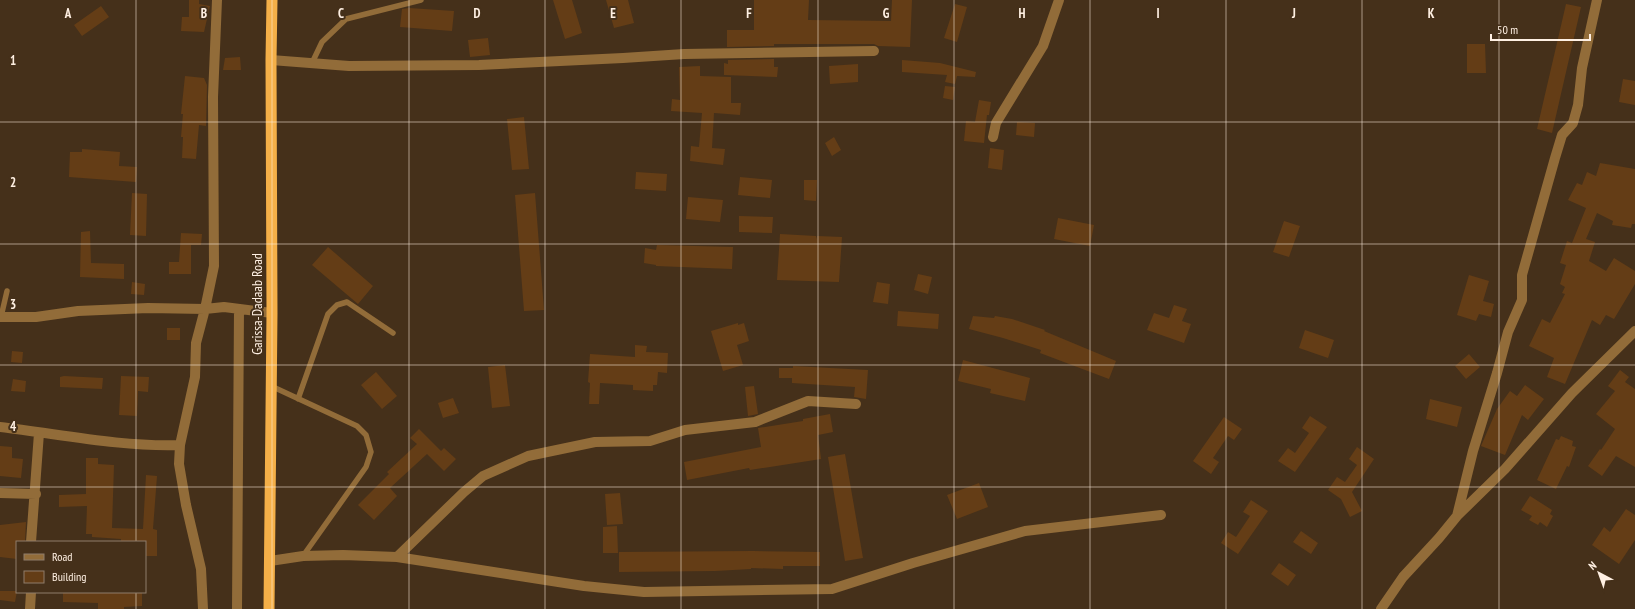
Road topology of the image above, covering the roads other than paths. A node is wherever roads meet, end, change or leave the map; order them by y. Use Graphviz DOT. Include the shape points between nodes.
graph roads {
  1 [pos="217,0"];
  2 [pos="272,0"];
  3 [pos="421,0"];
  4 [pos="1060,0"];
  5 [pos="1597,0"];
  6 [pos="874,50"];
  7 [pos="271,60"];
  8 [pos="312,63"];
  9 [pos="993,137"];
  10 [pos="7,291"];
  11 [pos="205,309"];
  12 [pos="240,309"];
  13 [pos="272,313"];
  14 [pos="0,317"];
  15 [pos="1635,331"];
  16 [pos="393,333"];
  17 [pos="271,386"];
  18 [pos="298,399"];
  19 [pos="856,404"];
  20 [pos="0,427"];
  21 [pos="39,433"];
  22 [pos="180,445"];
  23 [pos="0,493"];
  24 [pos="36,494"];
  25 [pos="1161,515"];
  26 [pos="1457,516"];
  27 [pos="31,541"];
  28 [pos="303,556"];
  29 [pos="396,557"];
  30 [pos="270,561"];
  31 [pos="30,593"];
  32 [pos="30,609"];
  33 [pos="203,609"];
  34 [pos="237,609"];
  35 [pos="269,609"];
  36 [pos="1382,609"];
  1 -- 11 [label="street" via="213,97 214,266"];
  2 -- 7 [label="highway, Garissa-Dadaab Road"];
  3 -- 8 [label="lane" via="346,19 322,42"];
  4 -- 9 [label="street" via="1043,46 996,123"];
  5 -- 26 [label="street" via="1582,68 1578,105 1573,122 1562,135 1522,275 1522,300 1508,332"];
  6 -- 8 [label="street" via="684,54 480,65 349,66"];
  7 -- 8 [label="street"];
  7 -- 13 [label="highway, Garissa-Dadaab Road"];
  10 -- 14 [label="lane"];
  11 -- 12 [label="street"];
  11 -- 14 [label="street" via="109,308"];
  11 -- 22 [label="street" via="196,343 195,377"];
  12 -- 13 [label="street"];
  12 -- 34 [label="street"];
  13 -- 17 [label="highway, Garissa-Dadaab Road"];
  15 -- 26 [label="street" via="1572,393 1505,469"];
  16 -- 18 [label="lane" via="348,302 338,305 328,314"];
  17 -- 18 [label="lane"];
  17 -- 30 [label="highway, Garissa-Dadaab Road"];
  18 -- 28 [label="lane" via="358,426 366,435 372,452 366,467"];
  19 -- 29 [label="street" via="808,401 755,422 685,430 650,441 595,442 528,456 483,476"];
  20 -- 21 [label="street"];
  21 -- 22 [label="street"];
  21 -- 24 [label="street"];
  22 -- 33 [label="street" via="179,464 201,569"];
  23 -- 24 [label="street"];
  24 -- 27 [label="street"];
  25 -- 29 [label="street" via="1025,531 832,589 644,592 584,586"];
  26 -- 36 [label="street" via="1403,577"];
  28 -- 29 [label="street"];
  28 -- 30 [label="street"];
  30 -- 35 [label="highway, Garissa-Dadaab Road"];
  31 -- 32 [label="street"];
}
